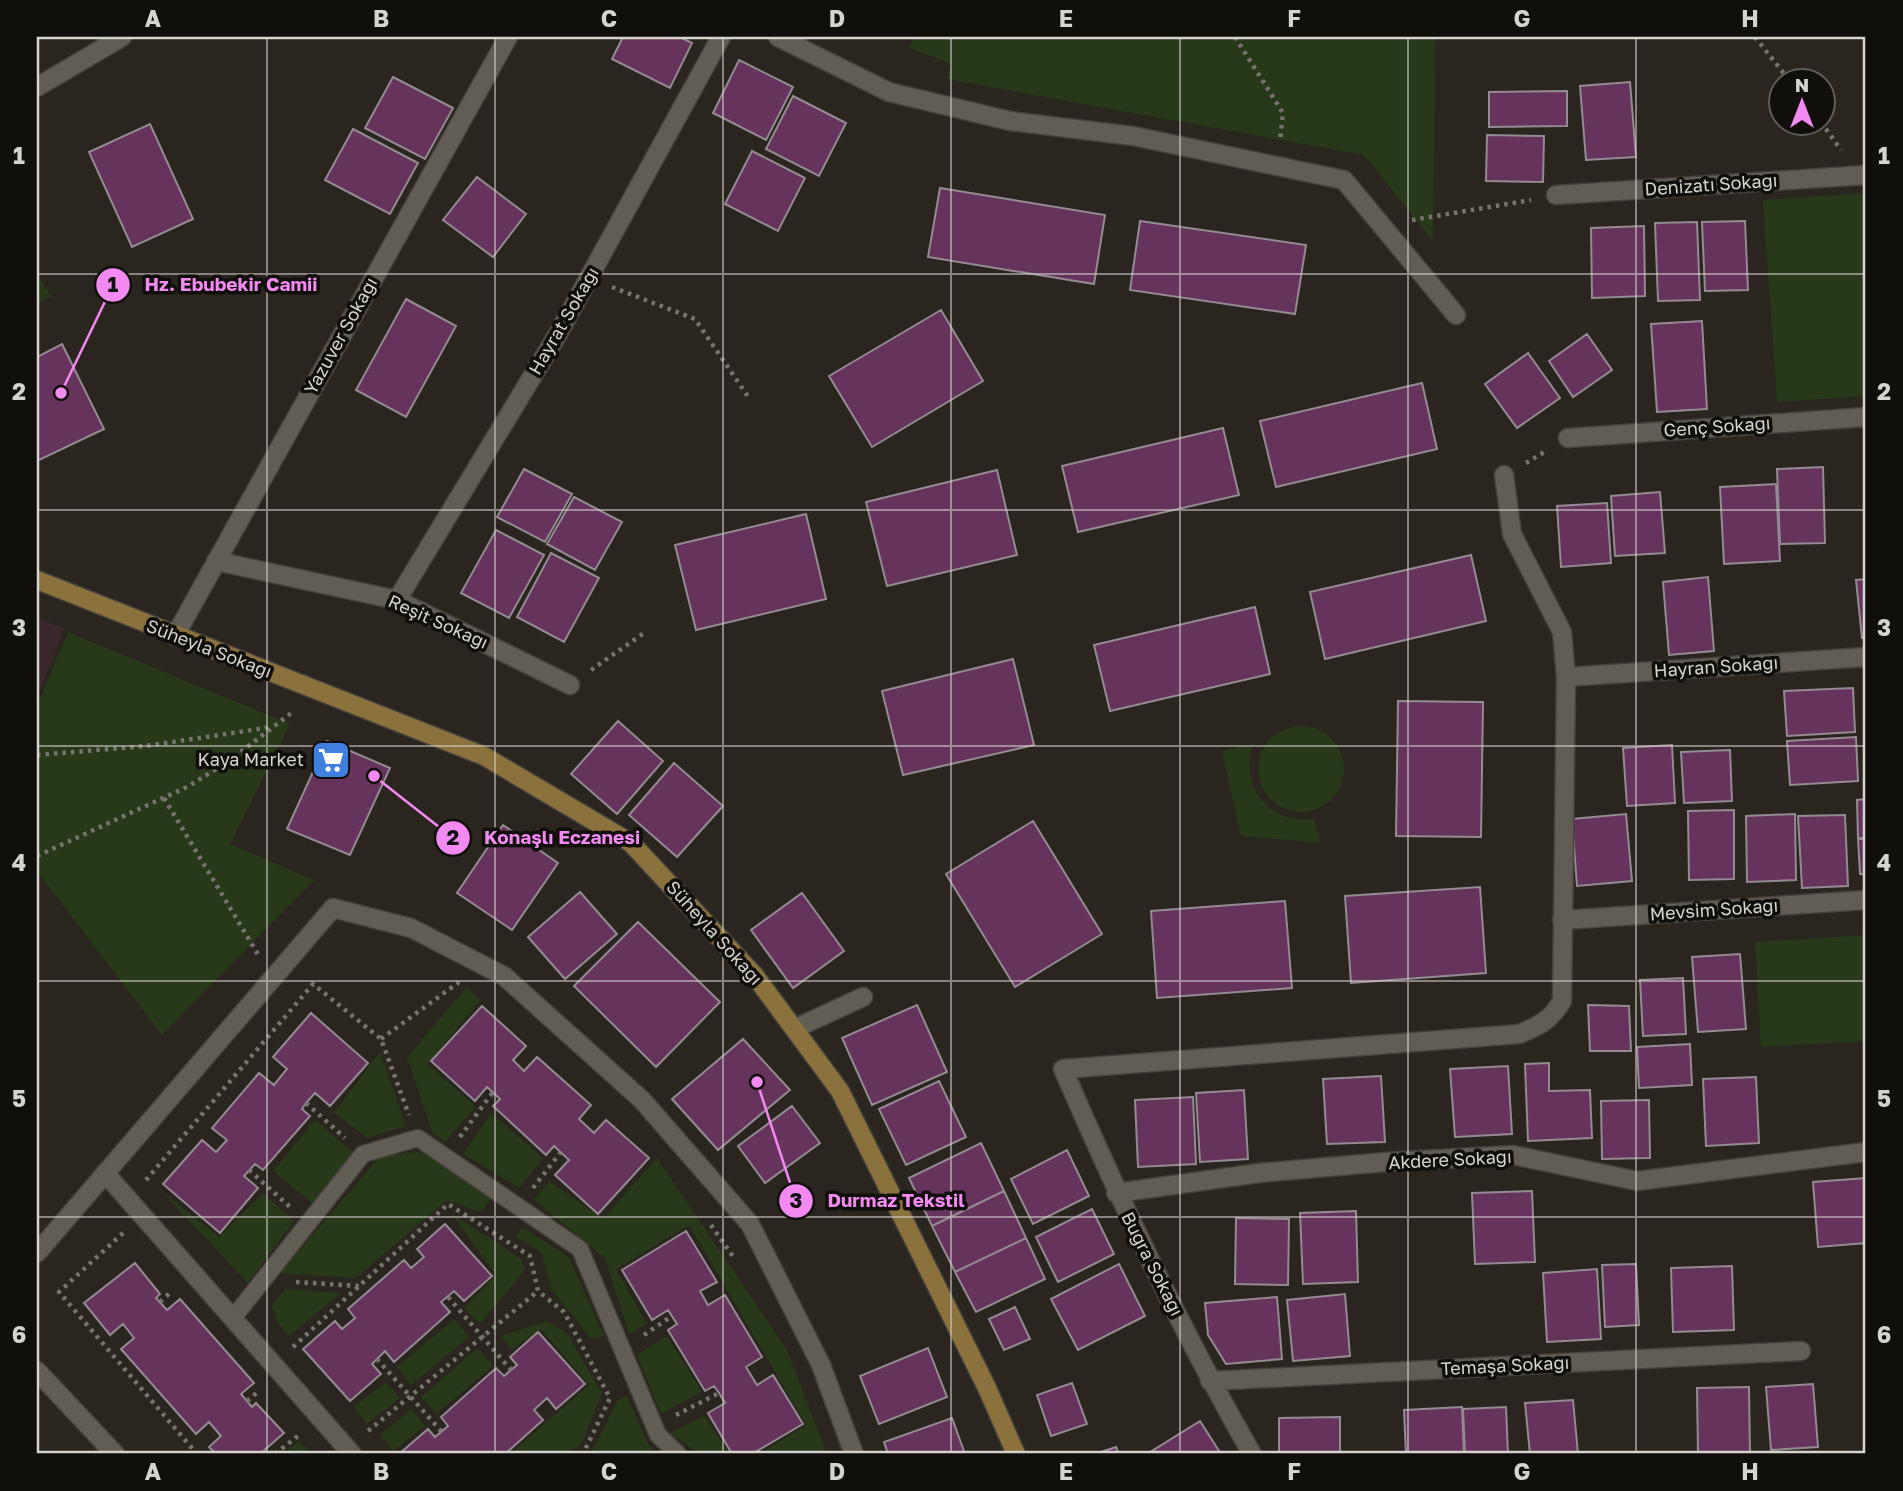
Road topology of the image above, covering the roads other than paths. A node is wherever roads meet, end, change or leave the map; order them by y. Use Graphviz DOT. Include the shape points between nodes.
graph roads {
  1 [pos="122,37"];
  2 [pos="508,37"];
  3 [pos="721,37"];
  4 [pos="778,37"];
  5 [pos="37,87"];
  6 [pos="1866,175"];
  7 [pos="1556,195"];
  8 [pos="1456,315"];
  9 [pos="1866,416"];
  10 [pos="1568,438"];
  11 [pos="1504,475"];
  12 [pos="216,561"];
  13 [pos="37,580"];
  14 [pos="397,600"];
  15 [pos="175,636"];
  16 [pos="1866,657"];
  17 [pos="1566,677"];
  18 [pos="570,685"];
  19 [pos="1866,900"];
  20 [pos="1562,920"];
  21 [pos="863,997"];
  22 [pos="794,1030"];
  23 [pos="1866,1152"];
  24 [pos="105,1173"];
  25 [pos="1116,1193"];
  26 [pos="37,1253"];
  27 [pos="233,1318"];
  28 [pos="1801,1352"];
  29 [pos="37,1371"];
  30 [pos="1210,1381"];
  31 [pos="115,1454"];
  32 [pos="352,1454"];
  33 [pos="678,1454"];
  34 [pos="854,1454"];
  35 [pos="1016,1454"];
  36 [pos="1252,1454"];
  1 -- 5 [label="street"];
  2 -- 12 [label="street, Yazuver Sokağı"];
  3 -- 14 [label="street, Hayrat Sokağı" via="558,334"];
  4 -- 8 [label="street" via="889,92 1010,121 1133,136 1344,180"];
  6 -- 7 [label="street, Denizatı Sokağı"];
  9 -- 10 [label="street, Genç Sokağı"];
  11 -- 17 [label="street" via="1511,534 1562,632"];
  12 -- 14 [label="street, Reşit Sokağı"];
  12 -- 15 [label="street, Yazuver Sokağı"];
  13 -- 15 [label="street, Süheyla Sokağı"];
  14 -- 18 [label="street, Reşit Sokağı"];
  15 -- 22 [label="street, Süheyla Sokağı" via="484,756 631,843 755,976"];
  16 -- 17 [label="street, Hayran Sokağı"];
  17 -- 20 [label="street"];
  19 -- 20 [label="street, Mevsim Sokağı"];
  20 -- 25 [label="street, Buğra Sokağı" via="1562,1000 1544,1024 1519,1034 1063,1069"];
  21 -- 22 [label="street"];
  22 -- 35 [label="street, Süheyla Sokağı" via="840,1091"];
  23 -- 25 [label="street, Akdere Sokağı" via="1637,1181 1513,1155 1272,1172"];
  24 -- 26 [label="street"];
  24 -- 27 [label="street"];
  24 -- 34 [label="street" via="333,908 411,928 504,976 642,1100 750,1224 821,1365"];
  25 -- 30 [label="street, Buğra Sokağı"];
  27 -- 32 [label="street"];
  27 -- 33 [label="lane" via="363,1154 418,1138 580,1249 654,1427"];
  28 -- 30 [label="street, Temaşa Sokağı"];
  29 -- 31 [label="street"];
  30 -- 36 [label="street, Buğra Sokağı"];
}
